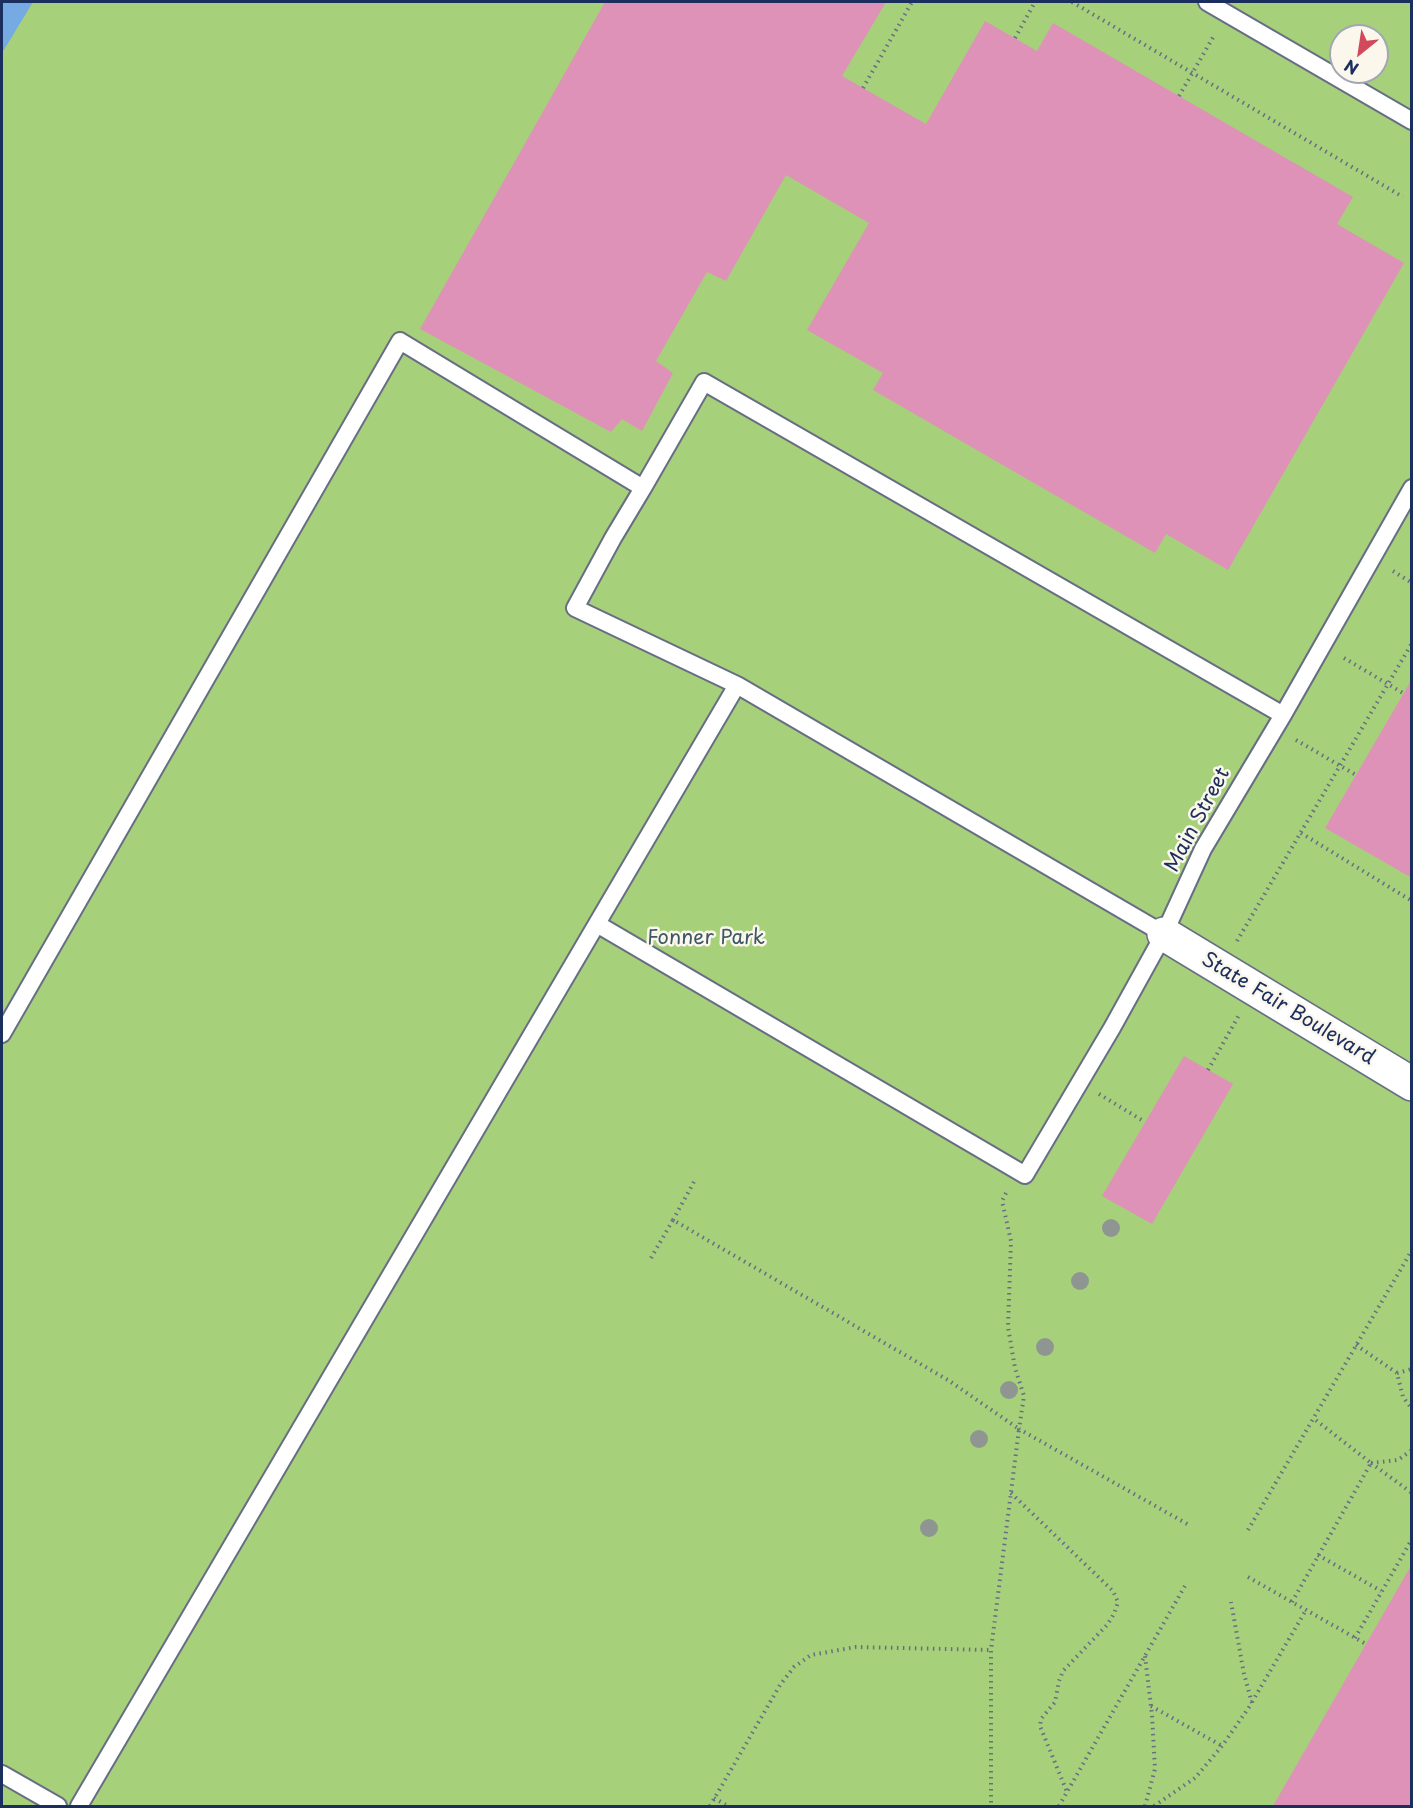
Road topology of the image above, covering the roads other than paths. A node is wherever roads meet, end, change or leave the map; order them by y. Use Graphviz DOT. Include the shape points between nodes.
graph roads {
  1 [pos="1207,2"];
  2 [pos="1412,120"];
  3 [pos="644,488"];
  4 [pos="1412,488"];
  5 [pos="737,685"];
  6 [pos="1279,722"];
  7 [pos="597,924"];
  8 [pos="1164,933"];
  9 [pos="2,1034"];
  10 [pos="1412,1083"];
  11 [pos="2,1774"];
  12 [pos="58,1806"];
  13 [pos="79,1806"];
  1 -- 2 [label="lane"];
  3 -- 5 [label="lane" via="575,608"];
  3 -- 6 [label="lane" via="704,382"];
  3 -- 9 [label="lane" via="400,341"];
  4 -- 6 [label="lane, Main Street"];
  5 -- 7 [label="lane"];
  5 -- 8 [label="lane"];
  6 -- 8 [label="lane, Main Street" via="1203,849"];
  7 -- 8 [label="lane, Main Street" via="1022,1173 1080,1083"];
  7 -- 13 [label="lane"];
  8 -- 10 [label="street, State Fair Boulevard"];
  11 -- 12 [label="lane"];
}
